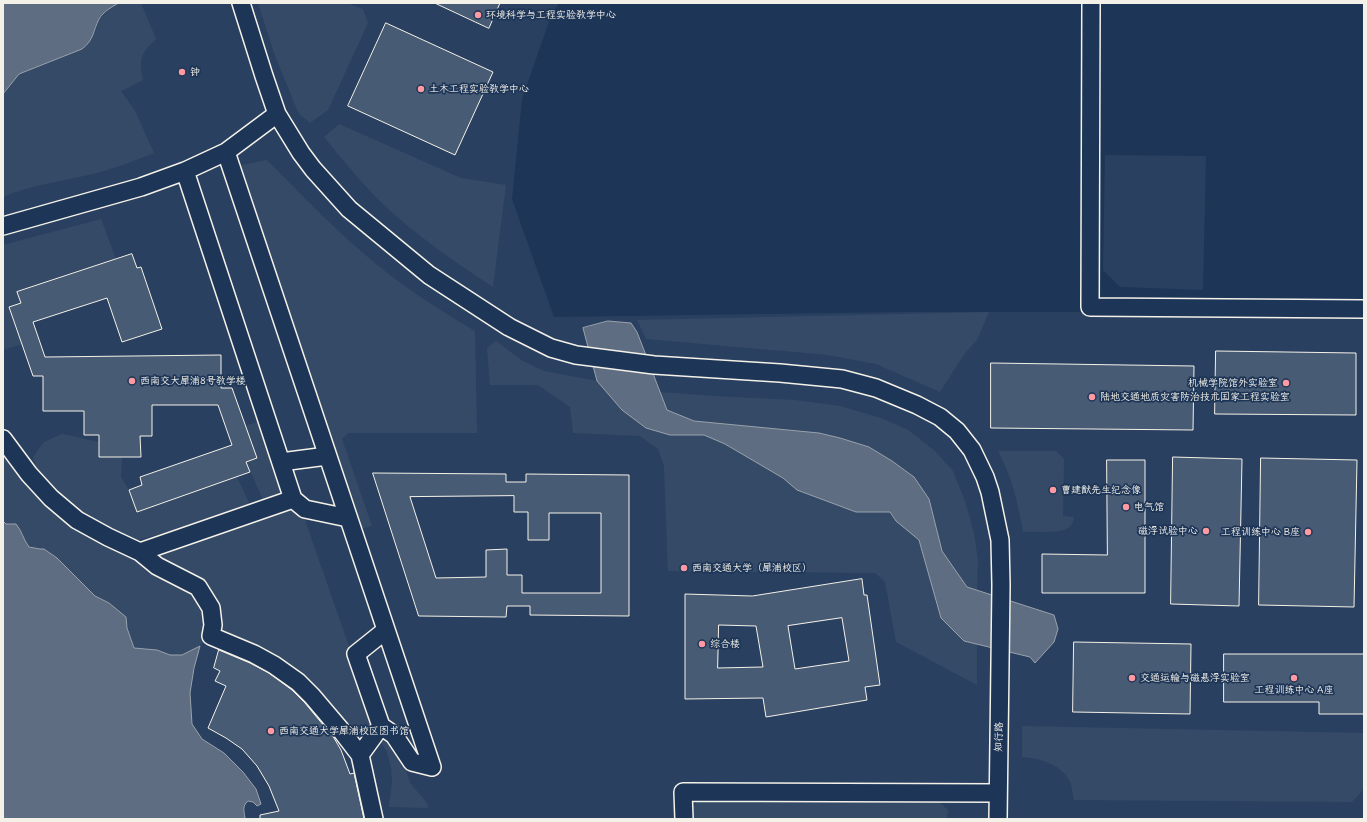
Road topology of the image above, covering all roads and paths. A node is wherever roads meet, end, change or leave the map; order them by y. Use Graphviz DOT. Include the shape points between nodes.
graph roads {
  1 [pos="242,3"];
  2 [pos="1091,3"];
  3 [pos="277,114"];
  4 [pos="226,152"];
  5 [pos="185,171"];
  6 [pos="3,226"];
  7 [pos="1364,309"];
  8 [pos="3,439"];
  9 [pos="327,456"];
  10 [pos="281,462"];
  11 [pos="293,499"];
  12 [pos="348,518"];
  13 [pos="140,552"];
  14 [pos="386,630"];
  15 [pos="382,726"];
  16 [pos="360,755"];
  17 [pos="998,793"];
  18 [pos="374,819"];
  19 [pos="684,819"];
  20 [pos="998,819"];
  1 -- 3 [label="street, 知行路"];
  2 -- 7 [label="street" via="1090,306"];
  3 -- 4 [label="street"];
  3 -- 17 [label="street, 知行路" via="313,169 349,209 429,275 528,338 576,355 654,365 842,379 876,388 918,405 940,417 957,431 972,450 990,492 1000,540"];
  4 -- 5 [label="street"];
  4 -- 9 [label="street"];
  5 -- 6 [label="street" via="141,187"];
  5 -- 10 [label="street"];
  8 -- 13 [label="street" via="29,474 51,498 77,520"];
  9 -- 10 [label="street"];
  9 -- 12 [label="street"];
  10 -- 11 [label="street"];
  11 -- 12 [label="street" via="305,509"];
  11 -- 13 [label="street"];
  12 -- 14 [label="street"];
  13 -- 16 [label="street" via="157,566 198,587 212,608 211,636 254,654 298,682"];
  14 -- 15 [label="street" via="356,654"];
  14 -- 15 [label="street" via="432,767 412,762 394,735"];
  15 -- 16 [label="street"];
  16 -- 18 [label="street"];
  17 -- 19 [label="street" via="683,792"];
  17 -- 20 [label="street, 知行路"];
}
